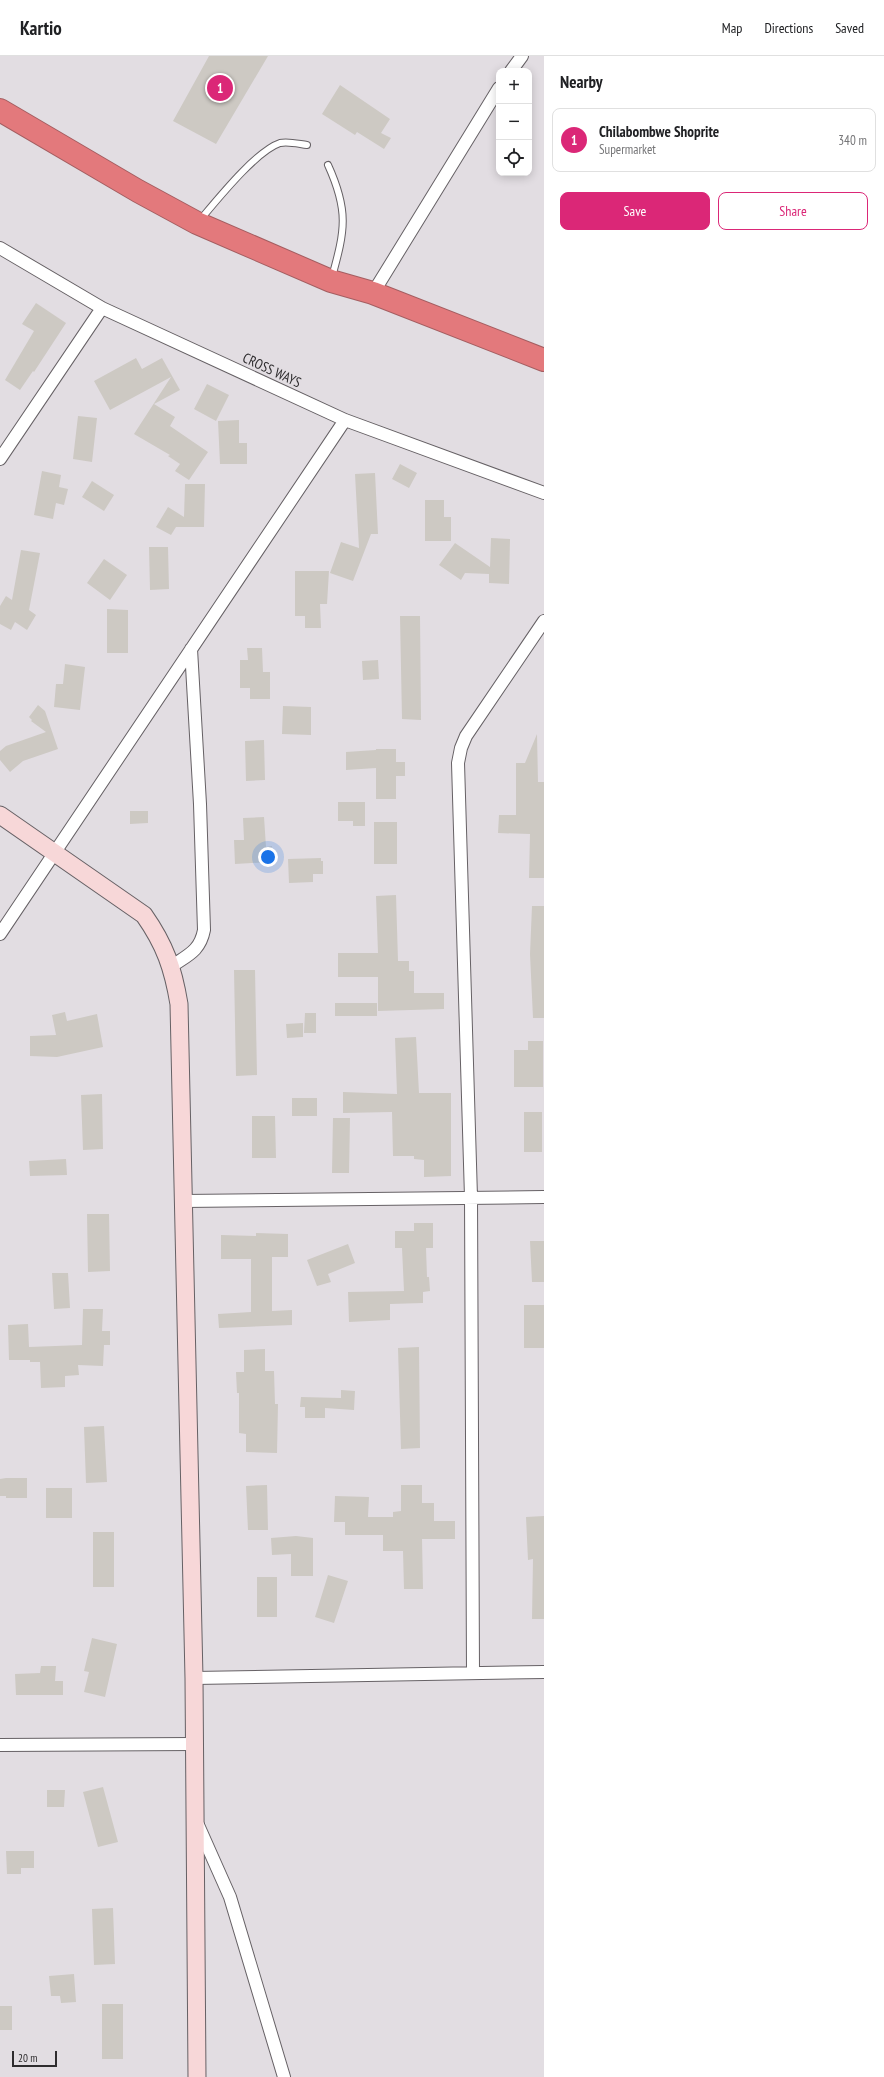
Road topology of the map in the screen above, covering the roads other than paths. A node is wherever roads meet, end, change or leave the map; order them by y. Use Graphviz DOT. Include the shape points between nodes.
graph roads {
  1 [pos="522,56"];
  2 [pos="513,68"];
  3 [pos="496,93"];
  4 [pos="0,110"];
  5 [pos="307,145"];
  6 [pos="328,165"];
  7 [pos="197,223"];
  8 [pos="0,248"];
  9 [pos="331,280"];
  10 [pos="373,293"];
  11 [pos="102,308"];
  12 [pos="544,360"];
  13 [pos="346,420"];
  14 [pos="0,459"];
  15 [pos="544,493"];
  16 [pos="544,621"];
  17 [pos="191,649"];
  18 [pos="0,815"];
  19 [pos="55,852"];
  20 [pos="0,934"];
  21 [pos="172,966"];
  22 [pos="471,1197"];
  23 [pos="544,1197"];
  24 [pos="183,1201"];
  25 [pos="544,1672"];
  26 [pos="473,1673"];
  27 [pos="194,1678"];
  28 [pos="194,1744"];
  29 [pos="0,1745"];
  30 [pos="194,1818"];
  31 [pos="197,2077"];
  32 [pos="284,2077"];
  1 -- 2 [label="street"];
  3 -- 10 [label="street"];
  4 -- 7 [label="highway"];
  5 -- 7 [label="lane" via="280,143 265,153 242,173"];
  6 -- 9 [label="lane" via="344,209 342,241"];
  7 -- 9 [label="highway"];
  8 -- 11 [label="street, CROSS WAYS"];
  9 -- 10 [label="highway"];
  10 -- 12 [label="highway"];
  11 -- 13 [label="street, CROSS WAYS"];
  11 -- 14 [label="street"];
  13 -- 15 [label="street, CROSS WAYS"];
  13 -- 17 [label="street"];
  16 -- 22 [label="street" via="466,736 458,763"];
  17 -- 19 [label="street"];
  17 -- 21 [label="street" via="204,930 202,942 194,951"];
  18 -- 19 [label="street"];
  19 -- 20 [label="street"];
  19 -- 21 [label="street" via="144,915 168,953"];
  21 -- 24 [label="street" via="179,1004"];
  22 -- 23 [label="street"];
  22 -- 24 [label="street"];
  22 -- 26 [label="street"];
  24 -- 27 [label="street"];
  25 -- 26 [label="street"];
  26 -- 27 [label="street"];
  27 -- 28 [label="street"];
  28 -- 29 [label="street"];
  28 -- 30 [label="street"];
  30 -- 31 [label="street"];
  30 -- 32 [label="street" via="230,1897"];
}
